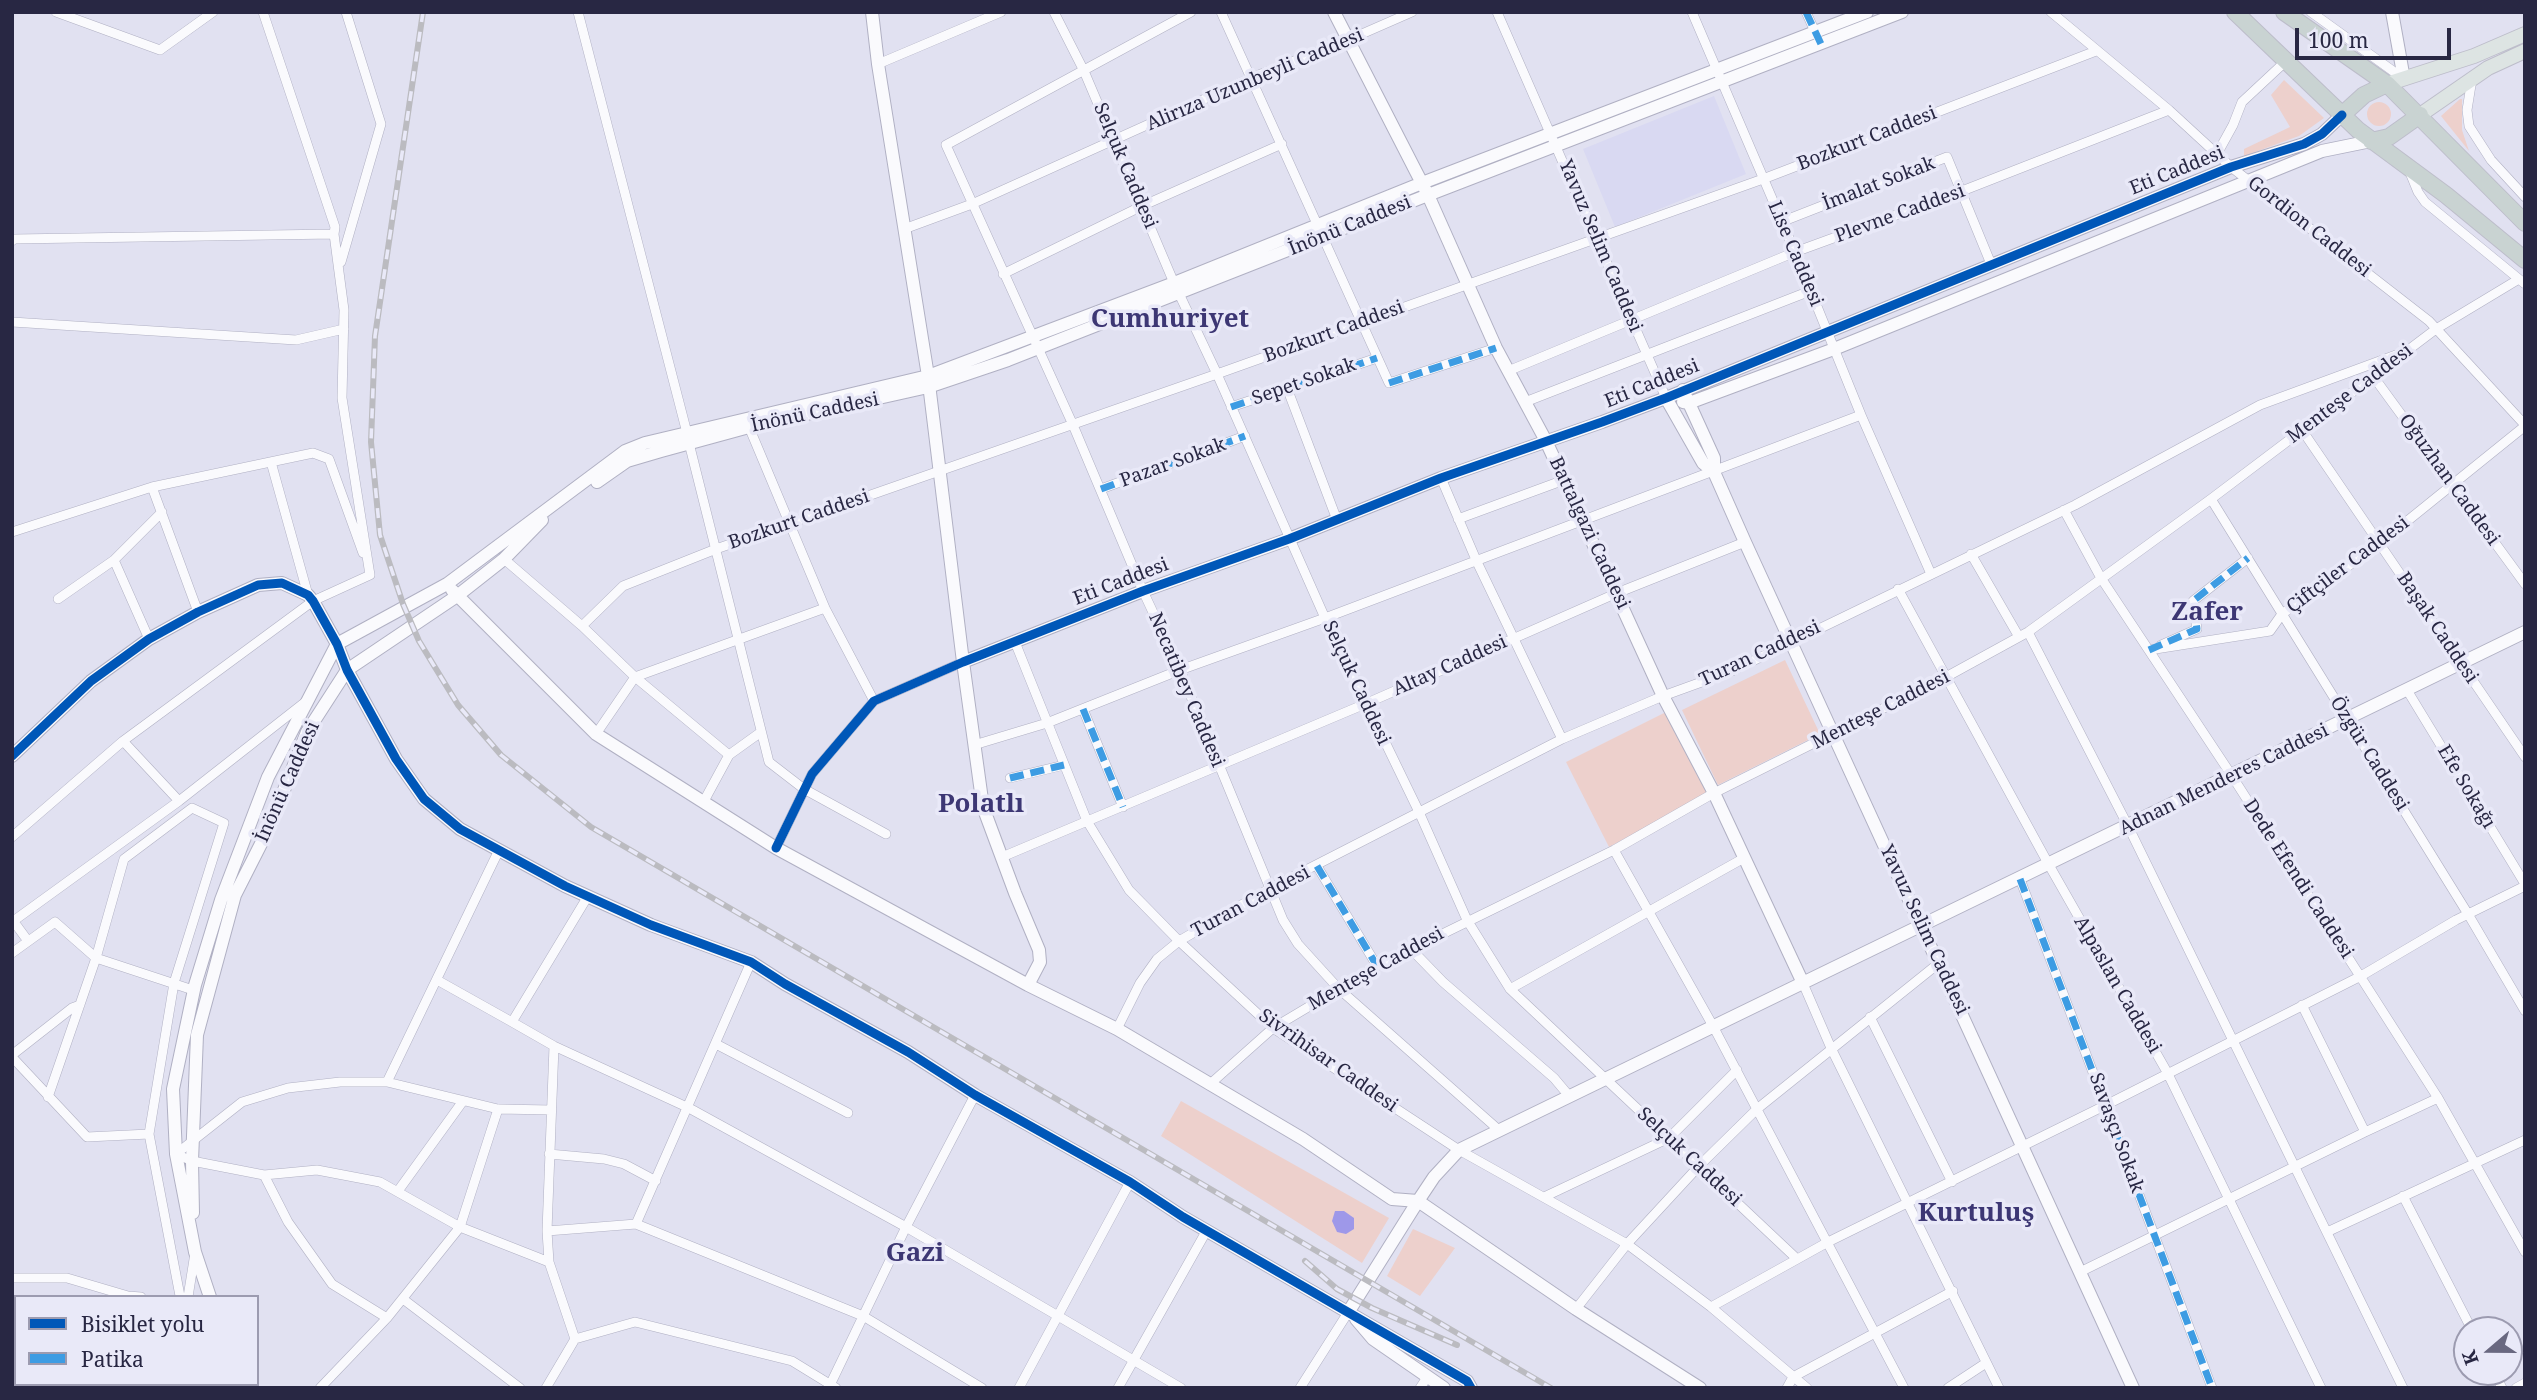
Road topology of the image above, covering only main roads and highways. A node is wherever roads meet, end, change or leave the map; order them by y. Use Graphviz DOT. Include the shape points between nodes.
graph roads {
  1 [pos="2235,12"];
  2 [pos="2284,12"];
  3 [pos="2525,34"];
  4 [pos="2525,51"];
  5 [pos="2387,84"];
  6 [pos="2342,115"];
  7 [pos="2420,115"];
  8 [pos="2371,141"];
  9 [pos="2525,223"];
  10 [pos="2525,260"];
  1 -- 6 [label="highway"];
  2 -- 5 [label="highway" via="2316,27"];
  3 -- 5 [label="main road"];
  4 -- 7 [label="main road" via="2488,68"];
  5 -- 6 [label="highway" via="2364,94"];
  5 -- 7 [label="highway"];
  6 -- 8 [label="highway"];
  7 -- 8 [label="highway" via="2389,137"];
  7 -- 9 [label="highway"];
  8 -- 10 [label="highway"];
}
